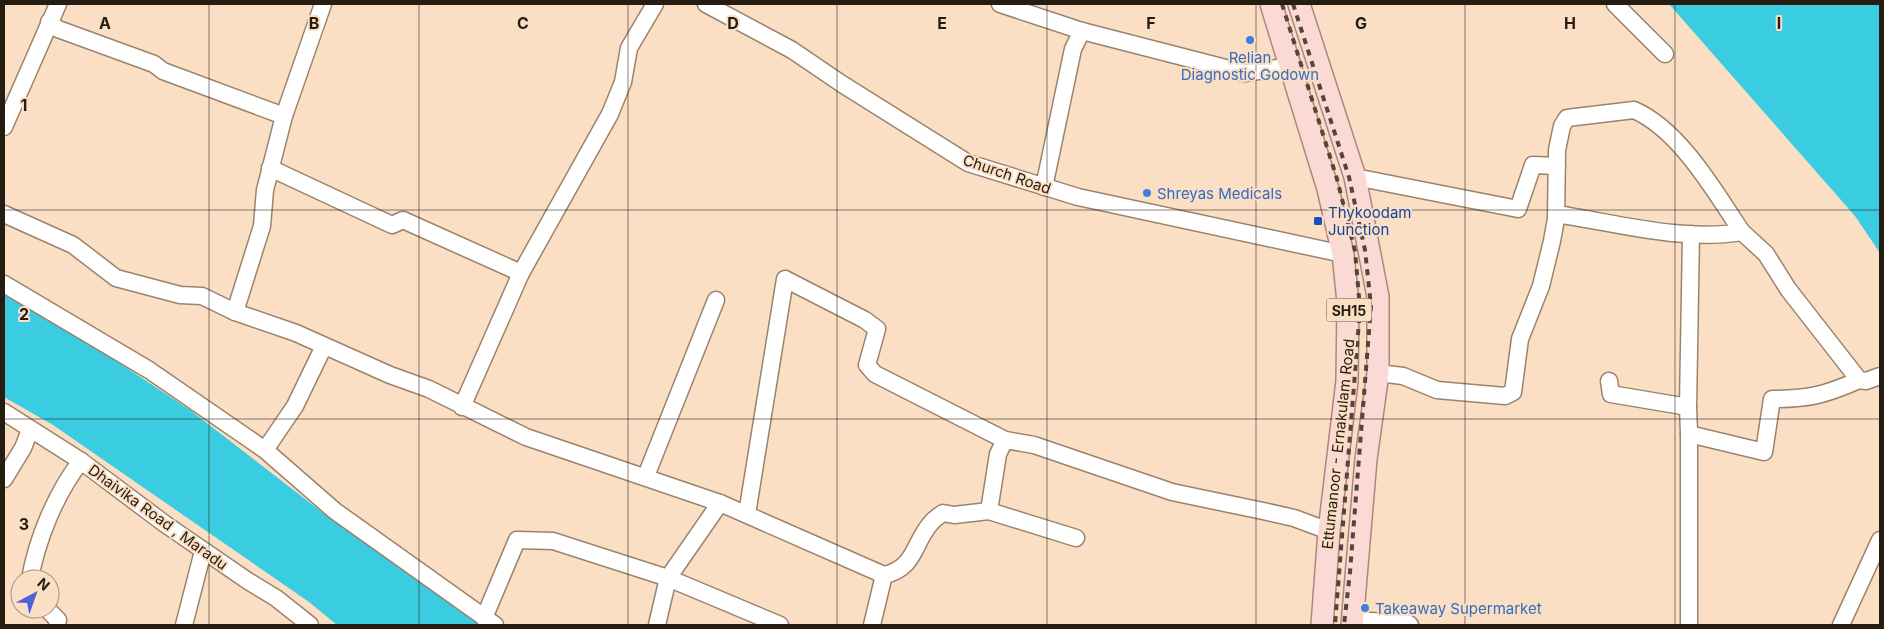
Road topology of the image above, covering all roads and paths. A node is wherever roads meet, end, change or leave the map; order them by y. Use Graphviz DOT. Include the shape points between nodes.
graph roads {
  1 [pos="58,4"];
  2 [pos="323,4"];
  3 [pos="655,4"];
  4 [pos="706,4"];
  5 [pos="1000,4"];
  6 [pos="1271,4"];
  7 [pos="1299,4"];
  8 [pos="1615,4"];
  9 [pos="725,8"];
  10 [pos="49,22"];
  11 [pos="1082,31"];
  12 [pos="1665,54"];
  13 [pos="1291,66"];
  14 [pos="284,116"];
  15 [pos="4,127"];
  16 [pos="1557,166"];
  17 [pos="270,168"];
  18 [pos="1355,177"];
  19 [pos="1044,187"];
  20 [pos="4,214"];
  21 [pos="1556,214"];
  22 [pos="1742,232"];
  23 [pos="1691,234"];
  24 [pos="1343,254"];
  25 [pos="521,273"];
  26 [pos="4,284"];
  27 [pos="716,300"];
  28 [pos="235,312"];
  29 [pos="324,346"];
  30 [pos="1378,373"];
  31 [pos="1880,376"];
  32 [pos="1859,380"];
  33 [pos="1609,381"];
  34 [pos="462,407"];
  35 [pos="1688,407"];
  36 [pos="4,412"];
  37 [pos="30,430"];
  38 [pos="1690,434"];
  39 [pos="1004,440"];
  40 [pos="265,450"];
  41 [pos="81,461"];
  42 [pos="646,476"];
  43 [pos="4,479"];
  44 [pos="1336,481"];
  45 [pos="1364,484"];
  46 [pos="720,503"];
  47 [pos="989,511"];
  48 [pos="747,514"];
  49 [pos="1328,531"];
  50 [pos="1076,538"];
  51 [pos="1880,540"];
  52 [pos="203,551"];
  53 [pos="33,569"];
  54 [pos="884,575"];
  55 [pos="668,578"];
  56 [pos="489,621"];
  57 [pos="1353,623"];
  58 [pos="184,625"];
  59 [pos="310,625"];
  60 [pos="657,625"];
  61 [pos="780,625"];
  62 [pos="872,625"];
  63 [pos="1322,625"];
  64 [pos="1410,625"];
  65 [pos="1689,625"];
  66 [pos="1841,625"];
  1 -- 10 [label="street"];
  2 -- 14 [label="street"];
  3 -- 25 [label="street" via="630,48 623,82 610,114"];
  4 -- 9 [label="street, Church Road"];
  5 -- 11 [label="street"];
  6 -- 13 [label="main road, Ettumanoor - Ernakulam Road / SH15"];
  7 -- 18 [label="main road"];
  8 -- 12 [label="street"];
  9 -- 19 [label="street, Church Road" via="968,163"];
  10 -- 14 [label="street" via="58,29"];
  10 -- 15 [label="street"];
  11 -- 13 [label="street" via="1245,73"];
  11 -- 19 [label="street" via="1073,50"];
  13 -- 24 [label="main road, Ettumanoor - Ernakulam Road / SH15" via="1328,189"];
  14 -- 17 [label="street"];
  16 -- 18 [label="street" via="1533,165 1518,208"];
  16 -- 21 [label="street"];
  16 -- 22 [label="street" via="1562,126 1567,118 1634,110 1662,129 1692,159"];
  17 -- 25 [label="street" via="392,225 403,220"];
  17 -- 28 [label="street" via="262,226"];
  18 -- 30 [label="main road" via="1378,296"];
  19 -- 24 [label="street, Church Road" via="1106,204"];
  20 -- 28 [label="street" via="73,245 116,278 180,294 202,296"];
  21 -- 23 [label="street"];
  21 -- 30 [label="street" via="1547,268 1520,339 1515,385 1510,394 1437,390 1403,376"];
  22 -- 23 [label="street"];
  22 -- 32 [label="street" via="1766,254 1793,296"];
  23 -- 35 [label="street"];
  24 -- 44 [label="main road, Ettumanoor - Ernakulam Road / SH15" via="1350,336"];
  25 -- 34 [label="street"];
  26 -- 40 [label="street" via="149,370"];
  27 -- 42 [label="street"];
  28 -- 29 [label="street"];
  29 -- 34 [label="street" via="428,389"];
  29 -- 40 [label="street" via="295,406"];
  30 -- 45 [label="main road"];
  31 -- 32 [label="street"];
  32 -- 38 [label="street" via="1828,394 1772,399 1764,452"];
  33 -- 35 [label="street" via="1611,394"];
  34 -- 42 [label="street" via="526,437"];
  35 -- 38 [label="street"];
  36 -- 37 [label="street, Dhaivika Road , Maradu"];
  37 -- 41 [label="street, Dhaivika Road , Maradu"];
  37 -- 43 [label="street"];
  38 -- 65 [label="street"];
  39 -- 47 [label="street" via="998,454"];
  39 -- 48 [label="street" via="874,374 867,365 877,329 785,279"];
  39 -- 49 [label="street" via="1034,445 1172,492 1278,514"];
  40 -- 56 [label="street" via="335,511"];
  41 -- 52 [label="street, Dhaivika Road , Maradu"];
  41 -- 53 [label="street" via="68,477 45,530"];
  42 -- 46 [label="street"];
  44 -- 45 [label="main road"];
  44 -- 49 [label="main road, Ettumanoor - Ernakulam Road / SH15"];
  45 -- 57 [label="main road"];
  46 -- 48 [label="street"];
  46 -- 55 [label="street"];
  47 -- 50 [label="street"];
  47 -- 54 [label="street" via="943,513 930,524 917,549 897,572"];
  48 -- 54 [label="street"];
  49 -- 63 [label="main road, Ettumanoor - Ernakulam Road / SH15"];
  51 -- 66 [label="street"];
  52 -- 58 [label="street"];
  52 -- 59 [label="street, Dhaivika Road , Maradu" via="276,598"];
  54 -- 62 [label="street"];
  55 -- 56 [label="street" via="553,541 518,540"];
  55 -- 60 [label="street"];
  55 -- 61 [label="street"];
  57 -- 64 [label="street"];
}
